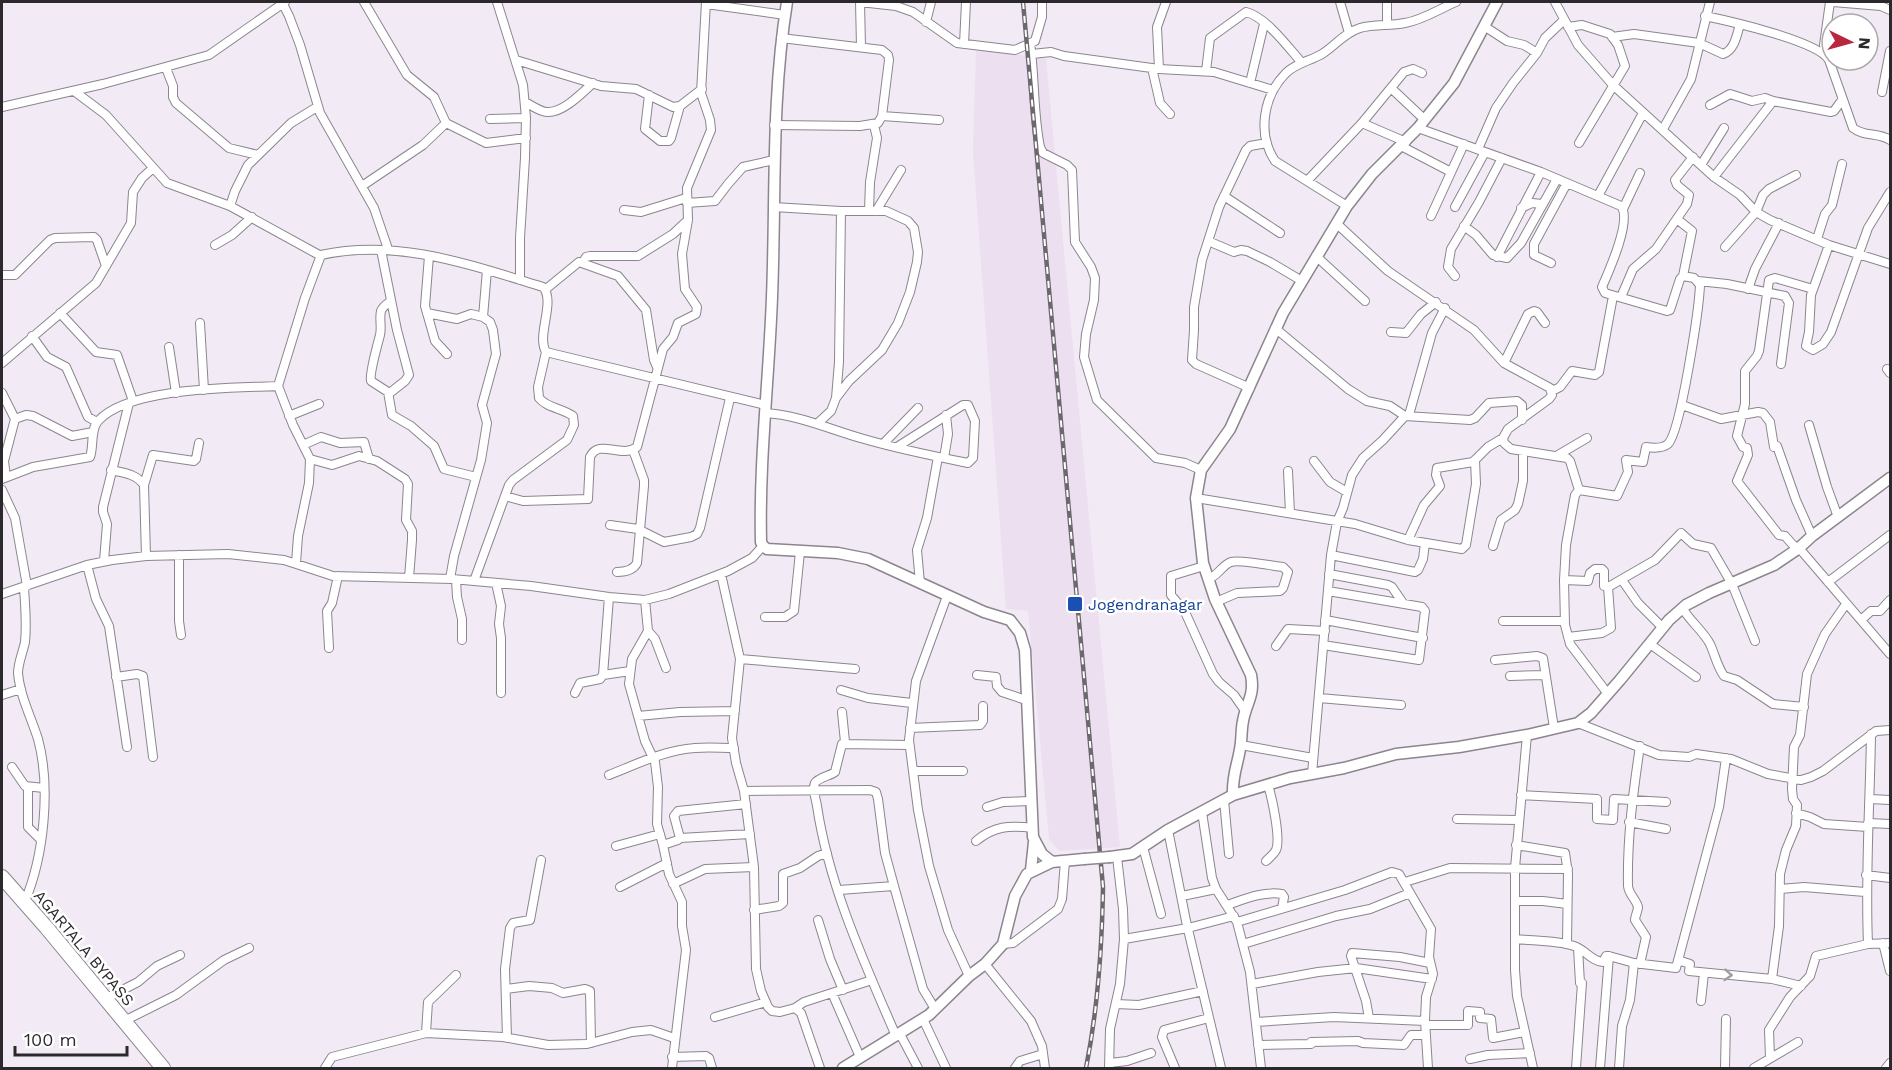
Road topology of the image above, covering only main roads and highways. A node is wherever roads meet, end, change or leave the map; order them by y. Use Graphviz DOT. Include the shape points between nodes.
graph roads {
  1 [pos="2,877"];
  2 [pos="7,889"];
  3 [pos="163,1068"];
  1 -- 2 [label="highway, AGARTALA BYPASS"];
  2 -- 3 [label="highway, AGARTALA BYPASS" via="25,901"];
}
